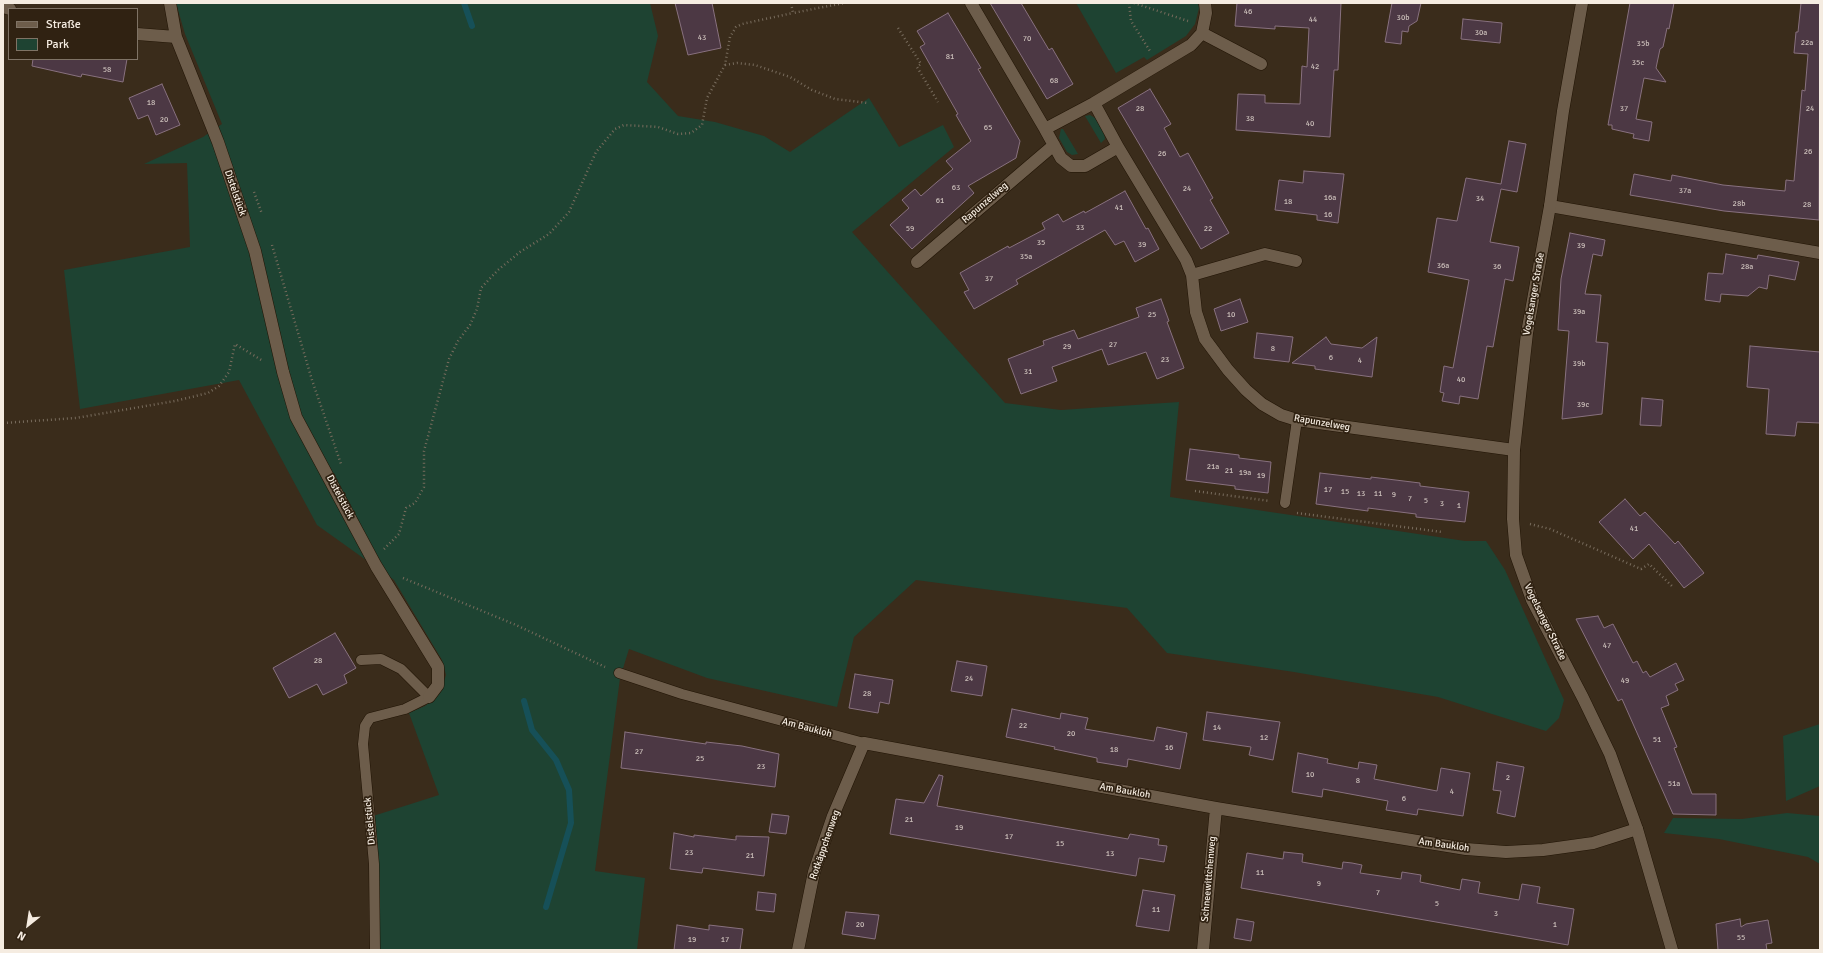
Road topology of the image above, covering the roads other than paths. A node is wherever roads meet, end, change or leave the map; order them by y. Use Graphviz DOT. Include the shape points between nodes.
graph roads {
  1 [pos="170,3"];
  2 [pos="972,3"];
  3 [pos="1205,3"];
  4 [pos="1582,3"];
  5 [pos="1203,30"];
  6 [pos="138,34"];
  7 [pos="176,37"];
  8 [pos="1261,64"];
  9 [pos="1094,102"];
  10 [pos="1045,129"];
  11 [pos="1054,145"];
  12 [pos="1118,147"];
  13 [pos="1550,206"];
  14 [pos="1820,254"];
  15 [pos="1296,261"];
  16 [pos="917,262"];
  17 [pos="1192,274"];
  18 [pos="1297,420"];
  19 [pos="1514,450"];
  20 [pos="1285,502"];
  21 [pos="361,660"];
  22 [pos="619,673"];
  23 [pos="429,697"];
  24 [pos="864,743"];
  25 [pos="1216,808"];
  26 [pos="1637,829"];
  27 [pos="376,950"];
  28 [pos="798,950"];
  29 [pos="1203,950"];
  30 [pos="1672,950"];
  1 -- 7 [label="street, Distelstück"];
  2 -- 10 [label="street"];
  3 -- 5 [label="street"];
  4 -- 13 [label="street, Vogelsanger Straße" via="1562,111"];
  5 -- 8 [label="street"];
  5 -- 9 [label="street" via="1192,45"];
  6 -- 7 [label="street"];
  7 -- 23 [label="street, Distelstück" via="218,142 255,251 296,418 376,566 438,667 438,685"];
  9 -- 10 [label="street"];
  9 -- 12 [label="street, Rapunzelweg"];
  10 -- 11 [label="street"];
  11 -- 12 [label="street" via="1061,158 1071,166 1085,166"];
  11 -- 16 [label="street, Rapunzelweg"];
  12 -- 17 [label="street, Rapunzelweg" via="1178,246"];
  13 -- 14 [label="street"];
  13 -- 19 [label="street, Vogelsanger Straße" via="1527,333"];
  15 -- 17 [label="street" via="1265,254"];
  17 -- 18 [label="street, Rapunzelweg" via="1196,312 1205,338 1214,351 1246,390 1262,404"];
  18 -- 19 [label="street, Rapunzelweg"];
  18 -- 20 [label="lane"];
  19 -- 26 [label="street, Vogelsanger Straße" via="1513,519 1516,555 1532,600 1610,754"];
  21 -- 23 [label="lane" via="381,659 401,669"];
  22 -- 24 [label="lane, Am Baukloh" via="682,694"];
  23 -- 27 [label="lane, Distelstück" via="405,709 370,718 365,726 363,744 374,864"];
  24 -- 25 [label="street, Am Baukloh"];
  24 -- 28 [label="street, Rotkäppchenweg" via="833,816 814,872"];
  25 -- 26 [label="street, Am Baukloh" via="1459,848 1506,852 1593,843"];
  25 -- 29 [label="street, Schneewittchenweg"];
  26 -- 30 [label="street, Vogelsanger Straße"];
}
